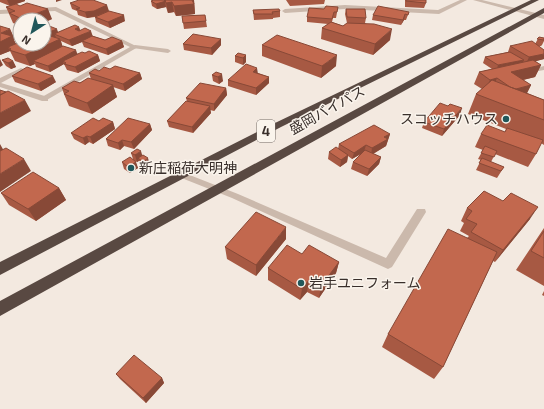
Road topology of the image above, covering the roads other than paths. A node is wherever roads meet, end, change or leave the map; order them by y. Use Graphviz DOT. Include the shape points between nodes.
graph roads {
  1 [pos="464,0"];
  2 [pos="476,0"];
  3 [pos="536,0"];
  4 [pos="544,10"];
  5 [pos="285,11"];
  6 [pos="0,12"];
  7 [pos="544,17"];
  8 [pos="135,47"];
  9 [pos="168,51"];
  10 [pos="544,68"];
  11 [pos="22,70"];
  12 [pos="533,70"];
  13 [pos="0,81"];
  14 [pos="0,85"];
  15 [pos="182,175"];
  16 [pos="215,190"];
  17 [pos="421,212"];
  18 [pos="0,270"];
  19 [pos="0,309"];
  1 -- 5 [label="street" via="439,12 345,7"];
  2 -- 7 [label="street"];
  3 -- 15 [label="highway, 盛岡バイパス / 4" via="278,125"];
  4 -- 16 [label="highway, 盛岡バイパス / 4"];
  6 -- 8 [label="street" via="56,9"];
  8 -- 9 [label="street"];
  8 -- 14 [label="street" via="45,99"];
  10 -- 12 [label="street"];
  11 -- 13 [label="street"];
  15 -- 16 [label="street"];
  15 -- 18 [label="highway, 盛岡バイパス / 4"];
  16 -- 17 [label="street" via="235,196 388,264"];
  16 -- 19 [label="highway, 盛岡バイパス / 4"];
}
